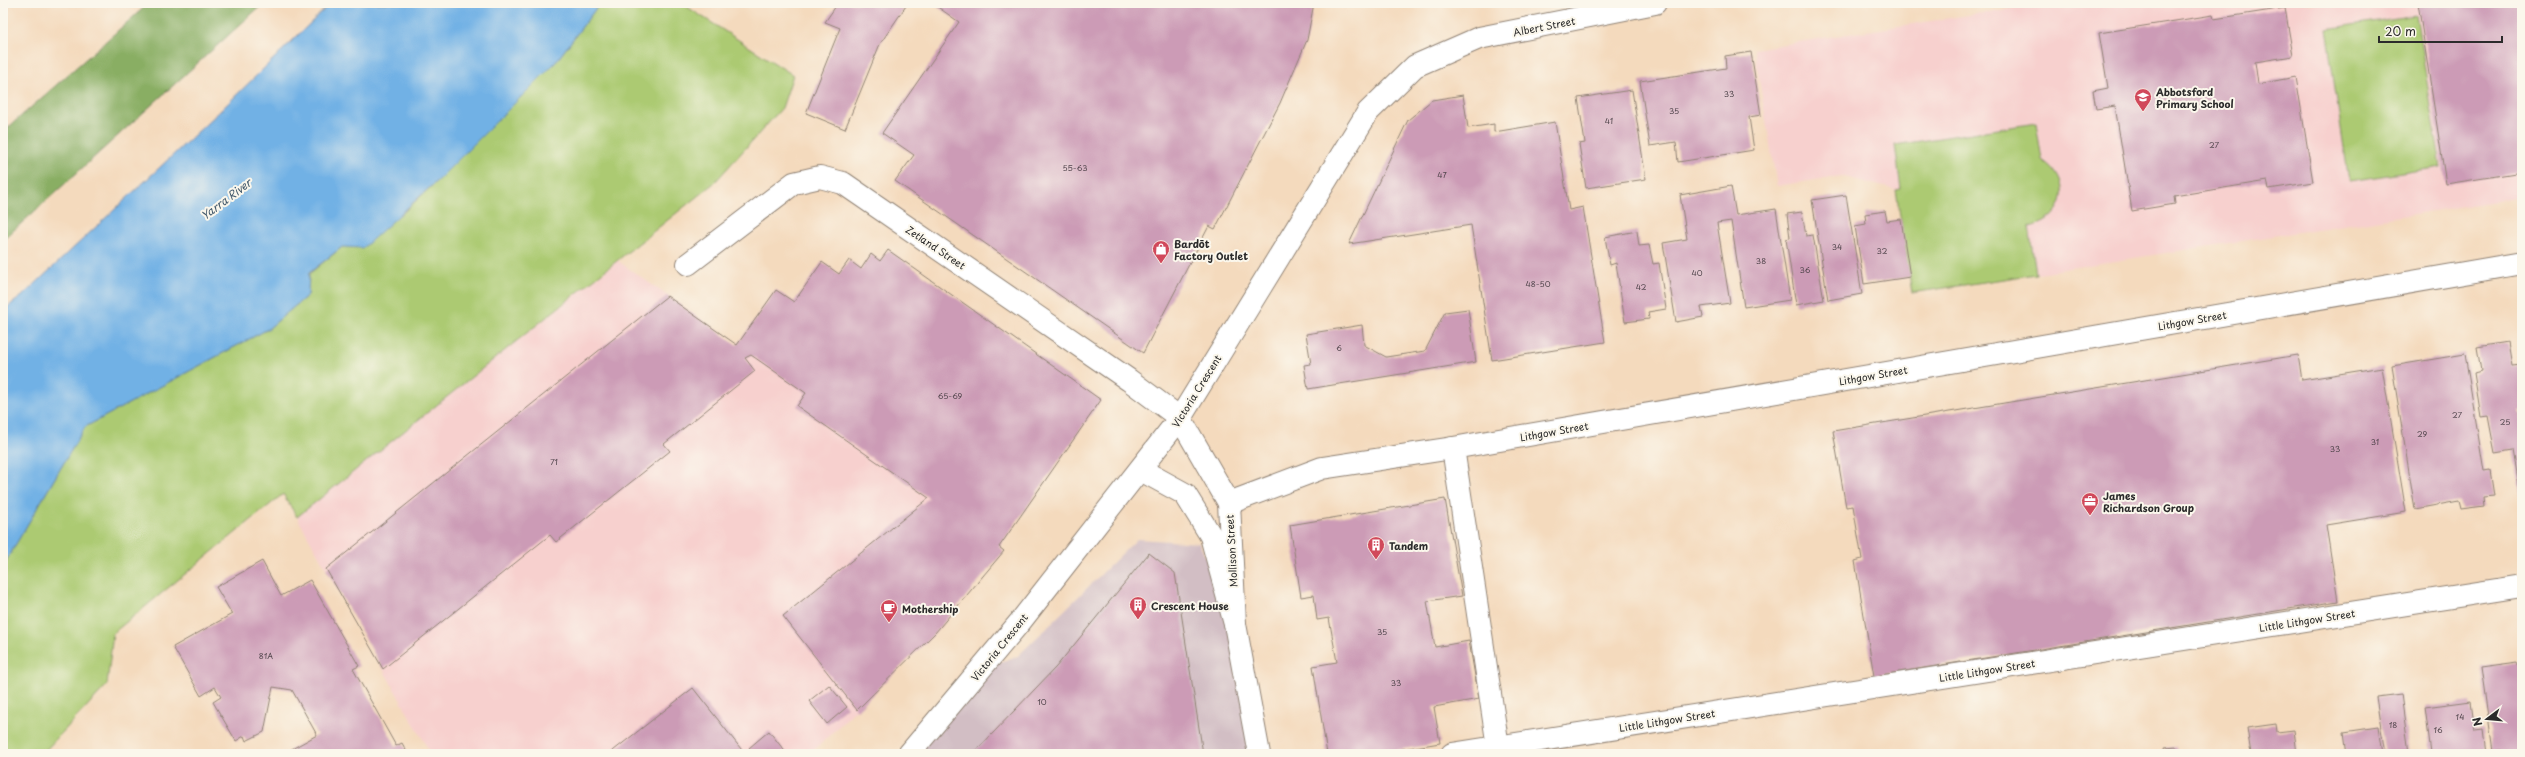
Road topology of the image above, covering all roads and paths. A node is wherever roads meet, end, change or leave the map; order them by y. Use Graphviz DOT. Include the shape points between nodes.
graph roads {
  1 [pos="1654,3"];
  2 [pos="1479,38"];
  3 [pos="2522,263"];
  4 [pos="688,264"];
  5 [pos="1180,418"];
  6 [pos="1453,448"];
  7 [pos="1140,470"];
  8 [pos="1229,504"];
  9 [pos="2522,586"];
  10 [pos="1235,624"];
  11 [pos="1498,747"];
  12 [pos="909,754"];
  13 [pos="1259,754"];
  14 [pos="1452,754"];
  1 -- 2 [label="street, Albert Street"];
  2 -- 5 [label="street, Victoria Crescent" via="1415,66 1368,112"];
  3 -- 6 [label="street, Lithgow Street"];
  4 -- 5 [label="street, Zetland Street" via="794,183 820,177 843,183"];
  5 -- 7 [label="street, Victoria Crescent"];
  5 -- 8 [label="street, Mollison Street"];
  6 -- 8 [label="street, Lithgow Street" via="1322,468"];
  6 -- 11 [label="street"];
  7 -- 10 [label="street, Mollison Street" via="1185,494 1211,536"];
  7 -- 12 [label="street, Victoria Crescent" via="984,667"];
  8 -- 10 [label="street, Mollison Street"];
  9 -- 11 [label="street, Little Lithgow Street"];
  10 -- 13 [label="street, Mollison Street"];
  11 -- 14 [label="street, Little Lithgow Street"];
}
